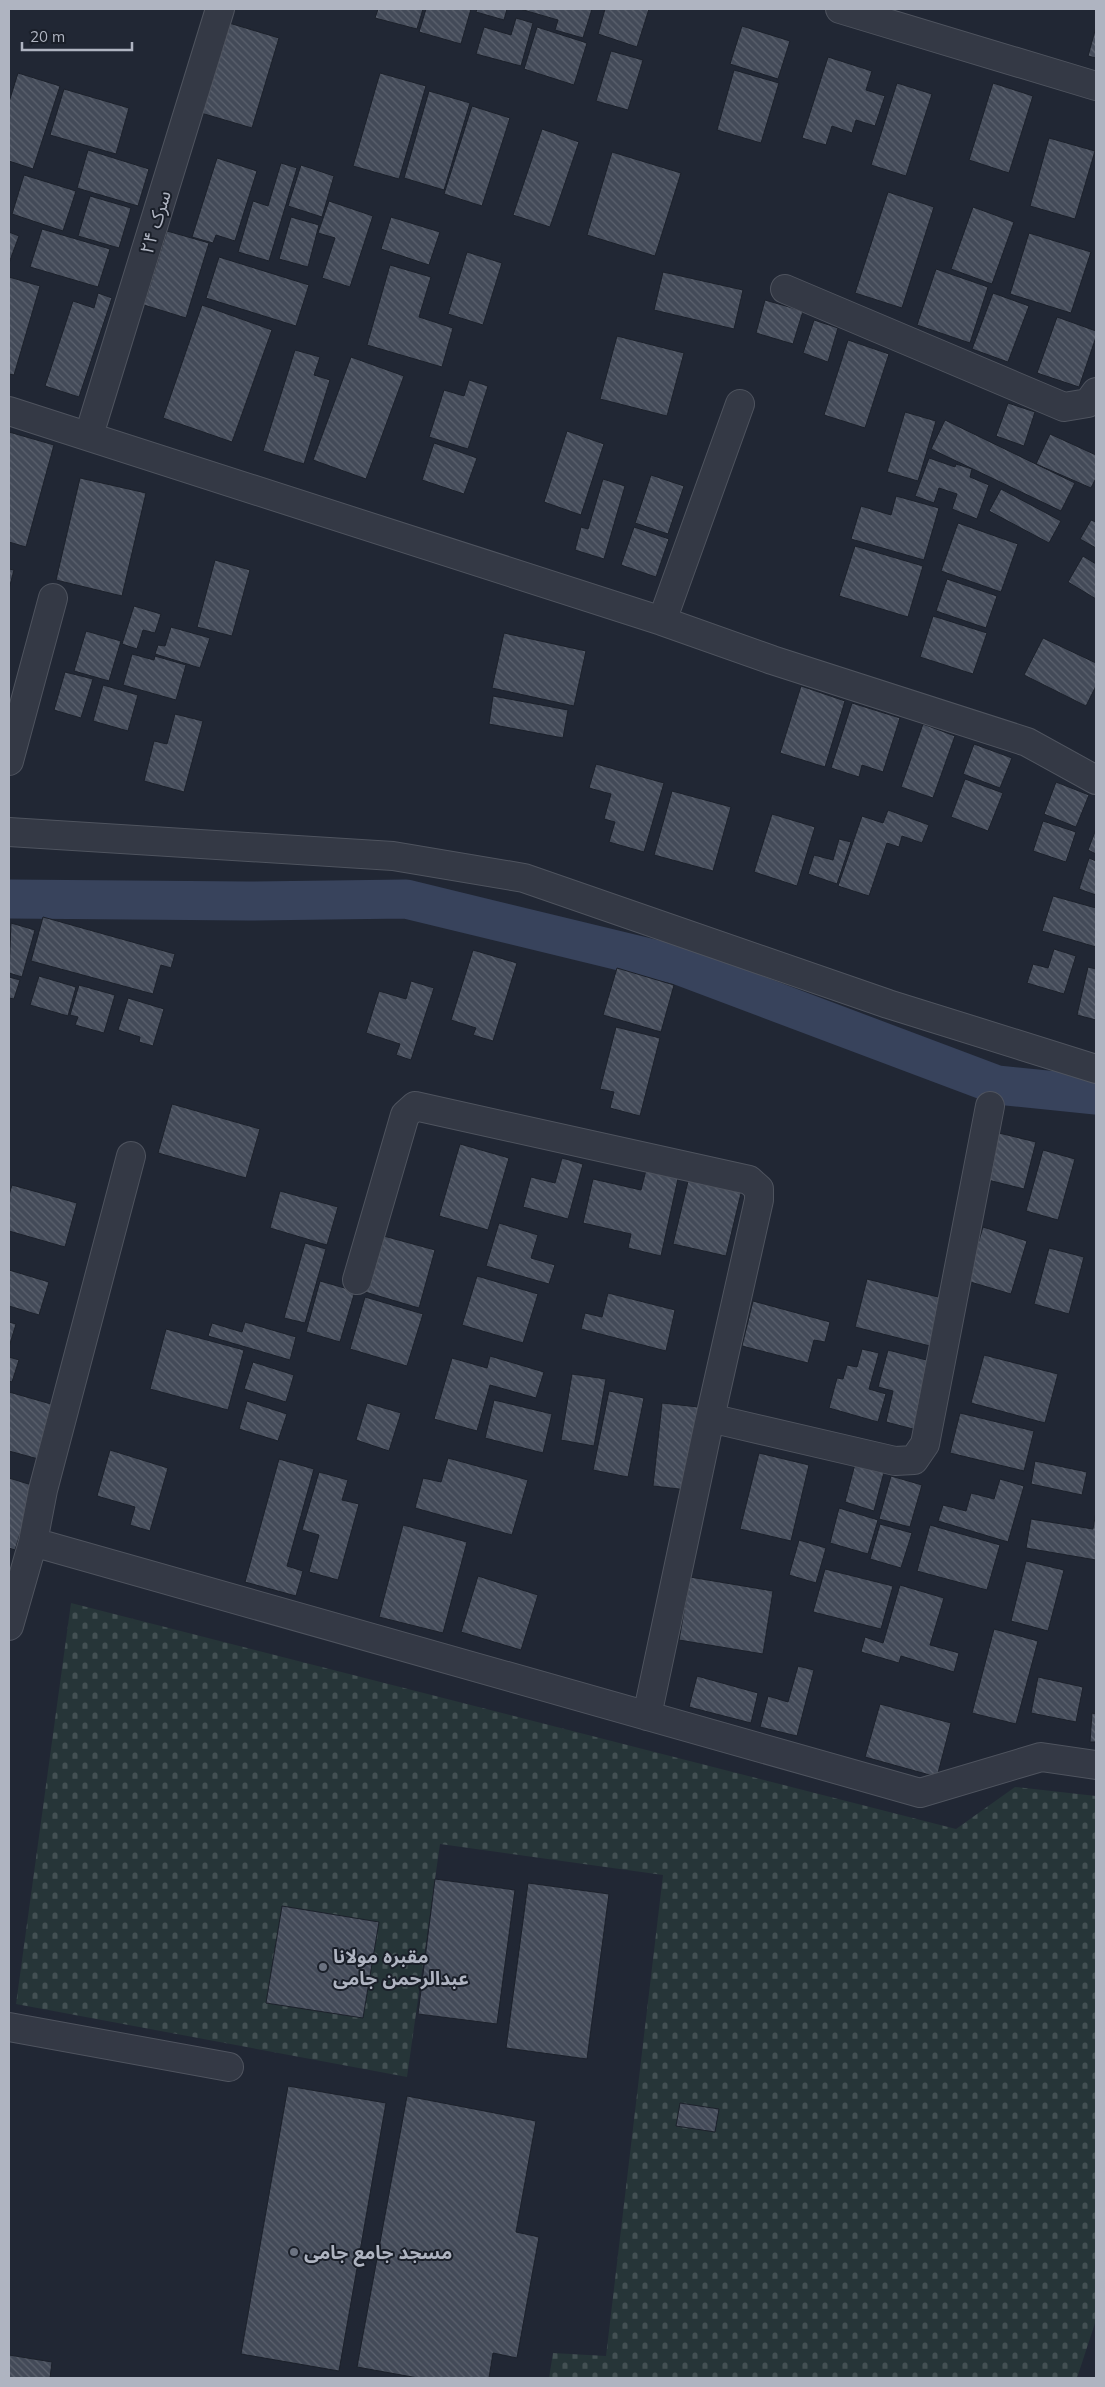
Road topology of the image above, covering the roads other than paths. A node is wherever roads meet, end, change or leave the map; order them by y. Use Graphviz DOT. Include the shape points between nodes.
graph roads {
  1 [pos="220,9"];
  2 [pos="840,9"];
  3 [pos="1096,86"];
  4 [pos="785,289"];
  5 [pos="1096,392"];
  6 [pos="740,404"];
  7 [pos="9,411"];
  8 [pos="89,435"];
  9 [pos="53,598"];
  10 [pos="662,621"];
  11 [pos="9,761"];
  12 [pos="1096,780"];
  13 [pos="9,832"];
  14 [pos="1096,1069"];
  15 [pos="990,1106"];
  16 [pos="131,1156"];
  17 [pos="357,1280"];
  18 [pos="710,1418"];
  19 [pos="33,1542"];
  20 [pos="9,1626"];
  21 [pos="647,1716"];
  22 [pos="1096,1764"];
  23 [pos="9,2027"];
  24 [pos="229,2067"];
  1 -- 8 [label="street, سرک ۲۴"];
  2 -- 3 [label="street"];
  4 -- 5 [label="street" via="1064,407 1088,403"];
  6 -- 10 [label="street"];
  7 -- 8 [label="street"];
  8 -- 10 [label="street"];
  9 -- 11 [label="street"];
  10 -- 12 [label="street" via="1027,742"];
  13 -- 14 [label="street" via="393,856 524,878 888,1004"];
  15 -- 18 [label="street" via="925,1444 914,1460 895,1461"];
  16 -- 19 [label="street" via="43,1490"];
  17 -- 18 [label="street" via="404,1115 415,1106 749,1180 759,1188 759,1200"];
  18 -- 21 [label="street"];
  19 -- 20 [label="street"];
  19 -- 21 [label="street"];
  21 -- 22 [label="street" via="920,1793 1041,1757"];
  23 -- 24 [label="street"];
}
